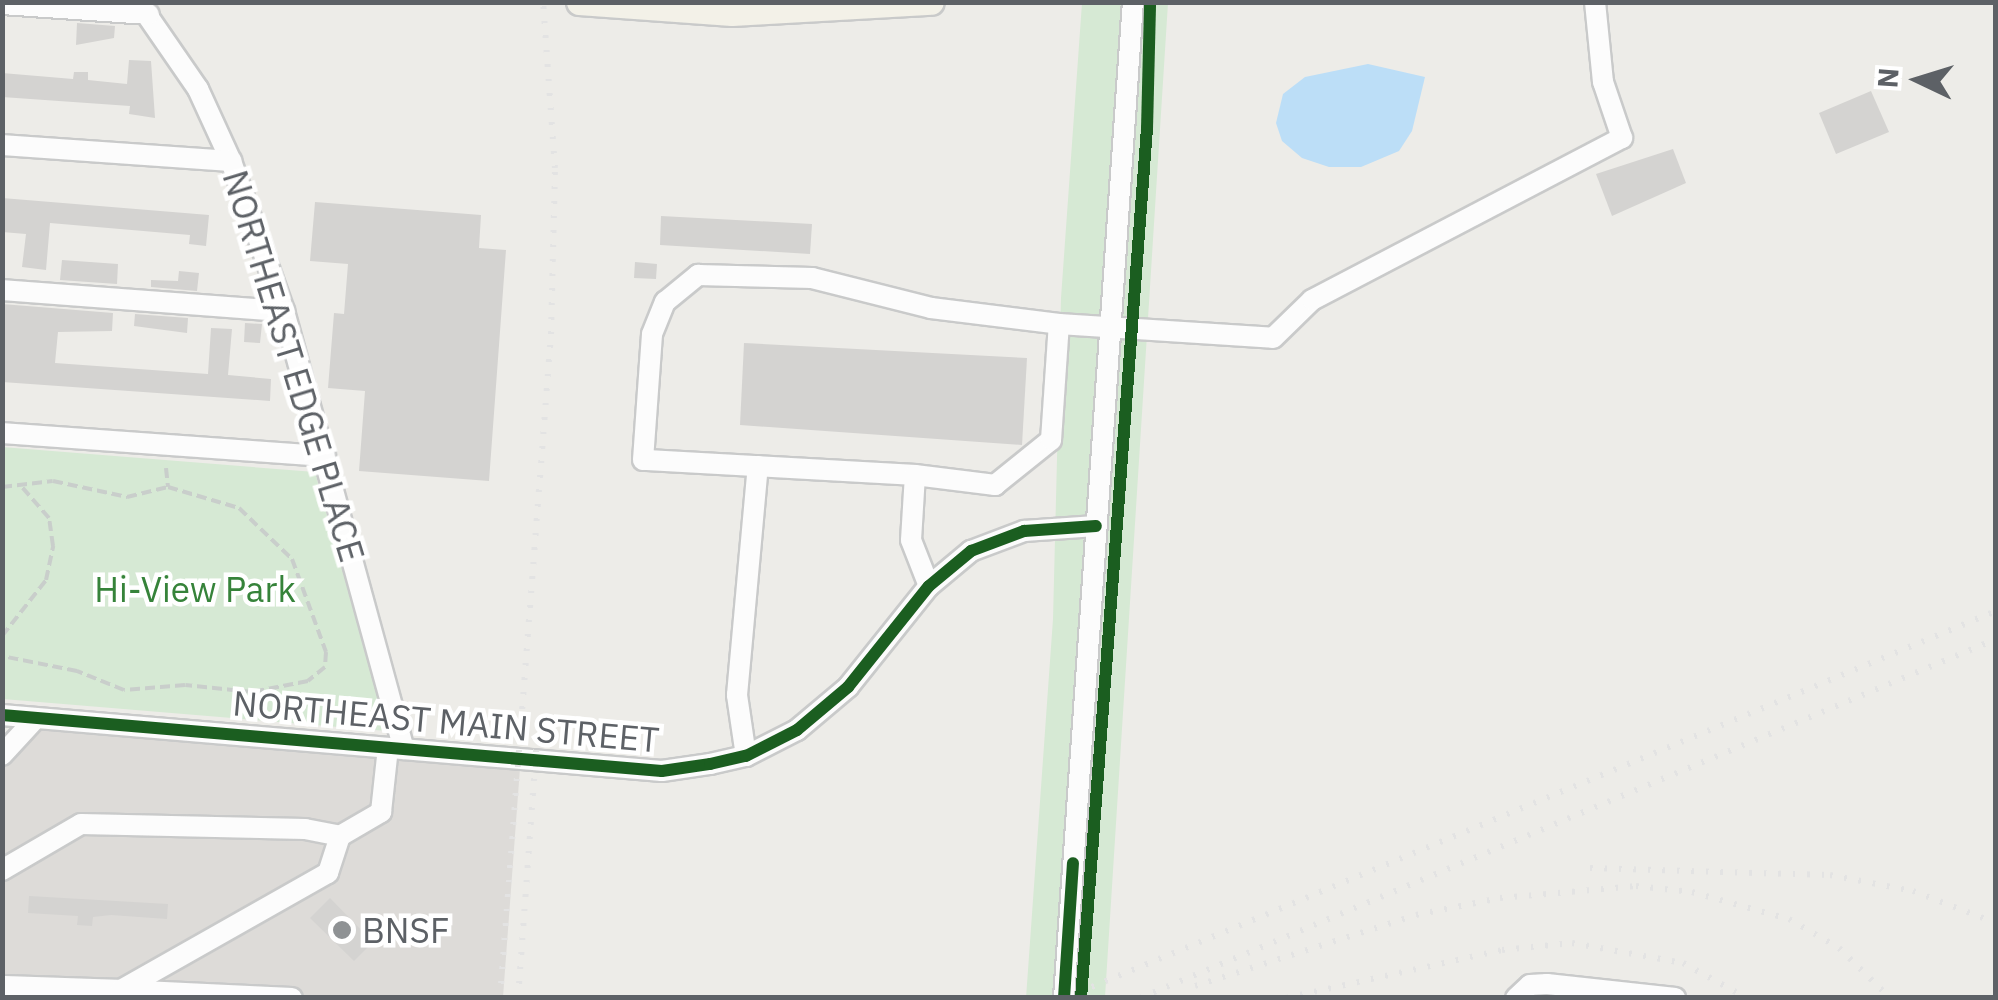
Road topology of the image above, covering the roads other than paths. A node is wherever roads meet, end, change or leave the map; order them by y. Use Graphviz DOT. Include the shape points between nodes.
graph roads {
  1 [pos="580,2"];
  2 [pos="931,2"];
  3 [pos="1133,2"];
  4 [pos="1595,2"];
  5 [pos="2,4"];
  6 [pos="144,8"];
  7 [pos="2,145"];
  8 [pos="232,161"];
  9 [pos="2,290"];
  10 [pos="284,311"];
  11 [pos="1059,324"];
  12 [pos="1110,326"];
  13 [pos="2,433"];
  14 [pos="325,456"];
  15 [pos="758,466"];
  16 [pos="915,475"];
  17 [pos="1096,526"];
  18 [pos="929,586"];
  19 [pos="2,716"];
  20 [pos="36,718"];
  21 [pos="396,748"];
  22 [pos="2,754"];
  23 [pos="746,756"];
  24 [pos="340,836"];
  25 [pos="2,870"];
  26 [pos="2,986"];
  27 [pos="122,990"];
  28 [pos="292,998"];
  29 [pos="1064,998"];
  30 [pos="1516,998"];
  31 [pos="1674,998"];
  1 -- 2 [label="main road" via="677,10"];
  3 -- 12 [label="street"];
  4 -- 12 [label="street" via="1604,82 1622,138 1312,300 1272,338"];
  5 -- 6 [label="street"];
  6 -- 8 [label="street, NORTHEAST EDGE PLACE" via="198,89"];
  7 -- 8 [label="street"];
  8 -- 10 [label="street, NORTHEAST EDGE PLACE"];
  9 -- 10 [label="street"];
  10 -- 14 [label="street, NORTHEAST EDGE PLACE"];
  11 -- 12 [label="street"];
  11 -- 15 [label="street" via="931,308 812,278 698,275 665,302 652,334 643,460"];
  11 -- 16 [label="street" via="1051,440 995,485"];
  12 -- 17 [label="street"];
  13 -- 14 [label="street"];
  14 -- 21 [label="street, NORTHEAST EDGE PLACE"];
  15 -- 16 [label="street"];
  15 -- 23 [label="street" via="737,695"];
  16 -- 18 [label="street" via="911,540"];
  17 -- 18 [label="street, NORTHEAST MAIN STREET" via="1024,531 971,551"];
  17 -- 29 [label="street"];
  18 -- 23 [label="street, NORTHEAST MAIN STREET" via="848,688 796,730"];
  19 -- 20 [label="street, NORTHEAST MAIN STREET"];
  20 -- 21 [label="street, NORTHEAST MAIN STREET"];
  20 -- 22 [label="street"];
  21 -- 23 [label="street, NORTHEAST MAIN STREET" via="662,771"];
  21 -- 24 [label="street" via="380,812"];
  24 -- 25 [label="street" via="305,829 82,824"];
  24 -- 27 [label="street" via="328,873"];
  26 -- 27 [label="street"];
  27 -- 28 [label="street"];
  30 -- 31 [label="street" via="1530,985 1547,984"];
}
